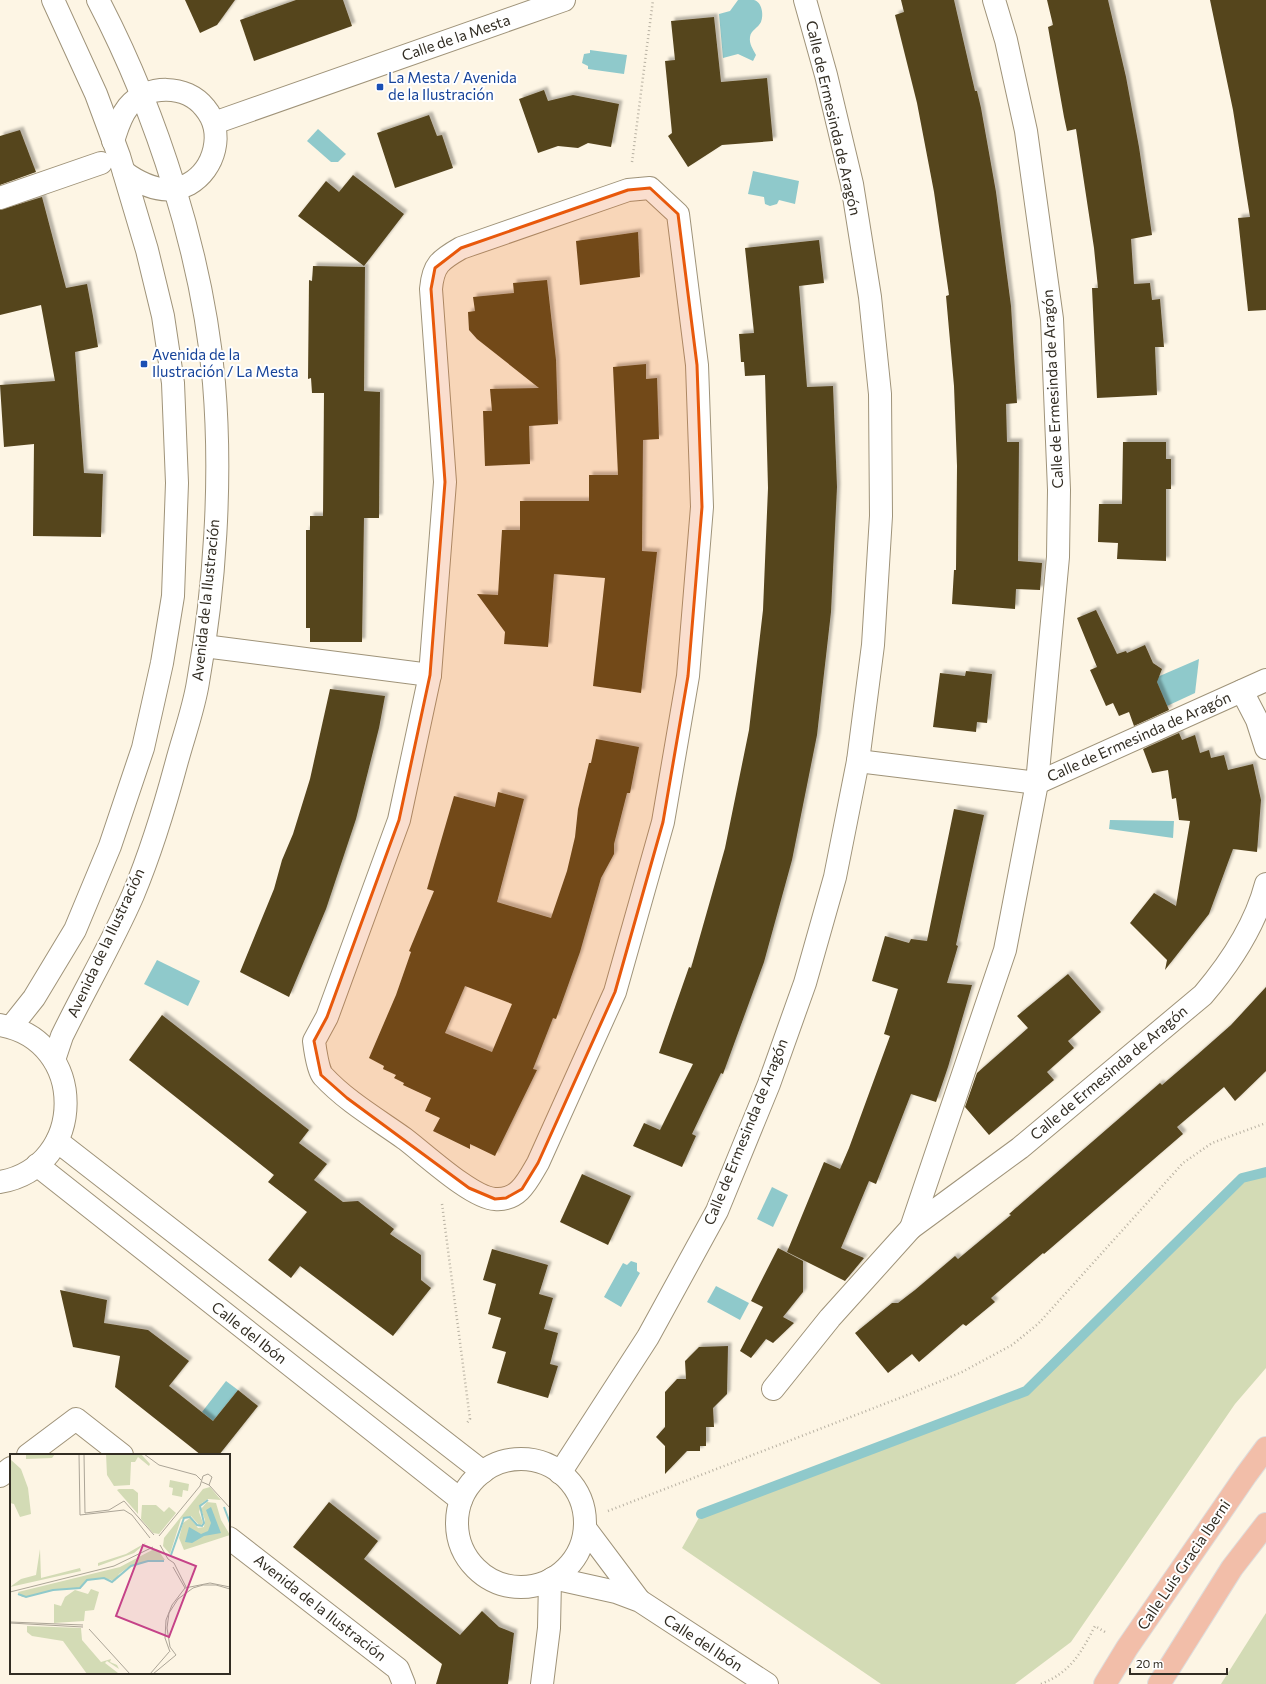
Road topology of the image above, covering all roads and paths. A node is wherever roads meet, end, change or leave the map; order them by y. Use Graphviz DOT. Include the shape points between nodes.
graph roads {
  1 [pos="53,0"];
  2 [pos="98,0"];
  3 [pos="564,0"];
  4 [pos="653,0"];
  5 [pos="805,0"];
  6 [pos="994,0"];
  7 [pos="141,96"];
  8 [pos="214,123"];
  9 [pos="113,141"];
  10 [pos="101,163"];
  11 [pos="124,172"];
  12 [pos="175,188"];
  13 [pos="628,190"];
  14 [pos="0,198"];
  15 [pos="204,646"];
  16 [pos="430,675"];
  17 [pos="1266,680"];
  18 [pos="1242,691"];
  19 [pos="1266,748"];
  20 [pos="858,761"];
  21 [pos="1037,784"];
  22 [pos="1266,884"];
  23 [pos="6,1026"];
  24 [pos="54,1060"];
  25 [pos="1266,1123"];
  26 [pos="57,1142"];
  27 [pos="436,1164"];
  28 [pos="37,1165"];
  29 [pos="0,1182"];
  30 [pos="912,1228"];
  31 [pos="773,1389"];
  32 [pos="448,1445"];
  33 [pos="1266,1448"];
  34 [pos="29,1454"];
  35 [pos="121,1454"];
  36 [pos="10,1469"];
  37 [pos="483,1472"];
  38 [pos="560,1472"];
  39 [pos="0,1476"];
  40 [pos="462,1500"];
  41 [pos="585,1523"];
  42 [pos="1266,1524"];
  43 [pos="230,1539"];
  44 [pos="552,1579"];
  45 [pos="640,1601"];
  46 [pos="404,1684"];
  47 [pos="542,1684"];
  48 [pos="767,1684"];
  49 [pos="1105,1684"];
  50 [pos="1160,1684"];
  1 -- 9 [label="street" via="96,94"];
  2 -- 7 [label="street, Avenida de la Ilustración"];
  3 -- 8 [label="street, Calle de la Mesta"];
  4 -- 13 [label="path"];
  5 -- 20 [label="street, Calle de Ermesinda de Aragón" via="852,184 870,297 880,394 881,516 873,645"];
  6 -- 21 [label="street, Calle de Ermesinda de Aragón" via="1006,40 1026,131 1040,224 1053,342 1059,490 1058,558"];
  7 -- 8 [label="street" via="158,90 176,90 192,96 205,108"];
  7 -- 9 [label="street" via="128,107 119,122"];
  7 -- 12 [label="street, Avenida de la Ilustración"];
  8 -- 12 [label="street" via="216,137 209,165 200,176 188,184"];
  9 -- 11 [label="street"];
  10 -- 14 [label="street"];
  11 -- 12 [label="street" via="148,186 161,189"];
  11 -- 23 [label="street" via="163,316 173,383 177,483 173,596 162,663 143,748 110,846 75,930 34,998"];
  12 -- 15 [label="street, Avenida de la Ilustración" via="206,319 214,383 217,437 215,545"];
  13 -- 16 [label="street" via="461,248 435,268 431,290 445,482"];
  13 -- 27 [label="street" via="650,188 678,214 697,365 702,507 688,676 663,822 615,992 538,1162 522,1189 506,1198 485,1197"];
  15 -- 16 [label="street"];
  15 -- 24 [label="street, Avenida de la Ilustración" via="198,685 164,807 138,880 65,1031"];
  16 -- 27 [label="street" via="399,820 327,1017 314,1041 321,1075 347,1098"];
  17 -- 18 [label="street, Calle de Ermesinda de Aragón"];
  18 -- 19 [label="street, Calle de Ermesinda de Aragón" via="1257,720"];
  18 -- 21 [label="street, Calle de Ermesinda de Aragón"];
  20 -- 21 [label="street, Calle de Ermesinda de Aragón"];
  20 -- 38 [label="street, Calle de Ermesinda de Aragón" via="835,877 805,983 769,1084 717,1211 648,1337"];
  21 -- 30 [label="street, Calle de Ermesinda de Aragón" via="1005,950"];
  22 -- 30 [label="street, Calle de Ermesinda de Aragón" via="1254,918 1241,943 1203,995 1020,1148"];
  23 -- 24 [label="street" via="35,1040"];
  24 -- 26 [label="street" via="63,1079 66,1100 65,1121"];
  25 -- 41 [label="path" via="1212,1143 1184,1163 1038,1324 1012,1345 962,1372 910,1394"];
  26 -- 28 [label="street"];
  26 -- 32 [label="street"];
  27 -- 32 [label="path" via="470,1419"];
  28 -- 29 [label="street" via="23,1175"];
  28 -- 40 [label="street, Calle del Ibón"];
  30 -- 31 [label="street, Calle de Ermesinda de Aragón" via="830,1318"];
  32 -- 37 [label="street"];
  33 -- 49 [label="main road, Calle Luis Gracia Iberni" via="1127,1648"];
  34 -- 35 [label="street" via="76,1419"];
  36 -- 39 [label="street"];
  37 -- 38 [label="street" via="497,1464 530,1460 546,1464"];
  37 -- 40 [label="street" via="474,1480"];
  38 -- 41 [label="street" via="578,1493"];
  40 -- 44 [label="street" via="457,1530 468,1559 478,1570 491,1580 520,1587"];
  41 -- 44 [label="street" via="582,1543 575,1557"];
  41 -- 45 [label="street, Calle del Ibón"];
  42 -- 50 [label="main road" via="1232,1568"];
  43 -- 46 [label="street, Avenida de la Ilustración" via="398,1669"];
  44 -- 45 [label="street, Calle del Ibón" via="616,1592"];
  44 -- 47 [label="street"];
  45 -- 48 [label="street, Calle del Ibón"];
}
